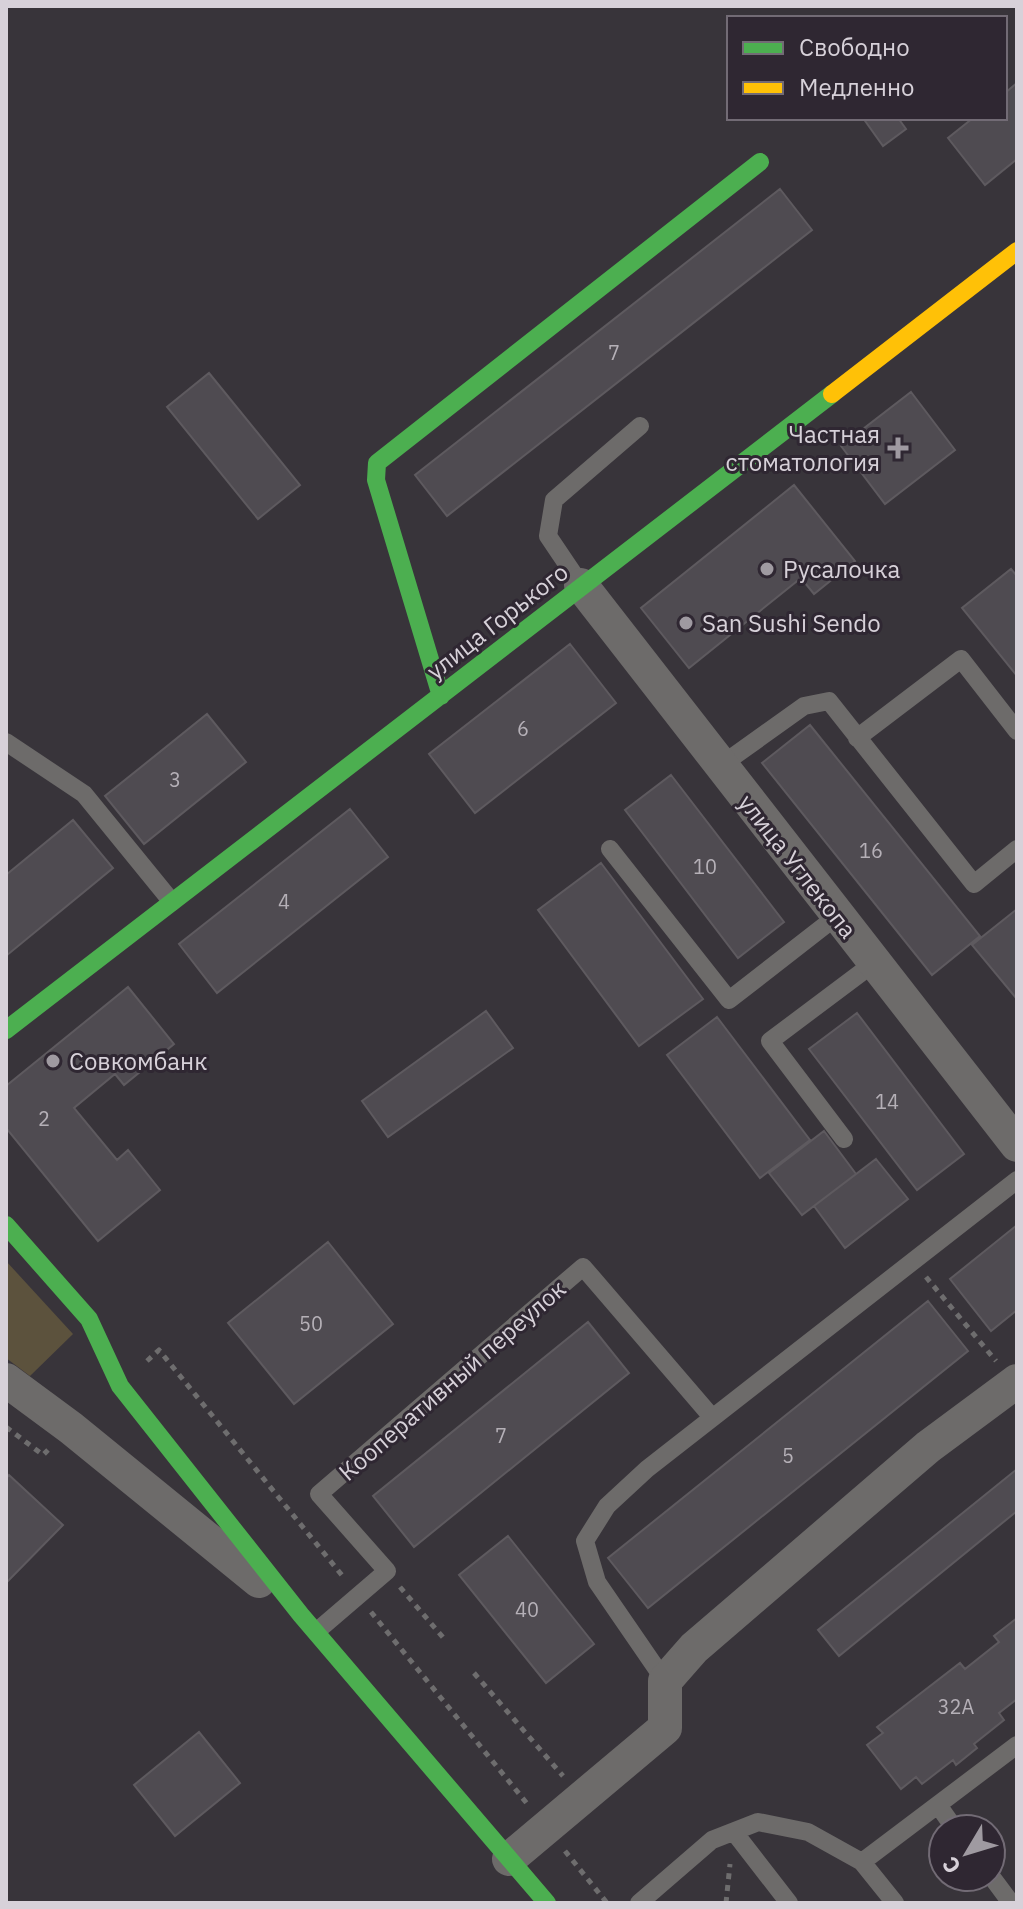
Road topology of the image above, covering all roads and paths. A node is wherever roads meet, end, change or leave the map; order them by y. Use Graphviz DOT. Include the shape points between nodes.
graph roads {
  1 [pos="760,162"];
  2 [pos="1017,251"];
  3 [pos="640,426"];
  4 [pos="581,585"];
  5 [pos="441,696"];
  6 [pos="1017,731"];
  7 [pos="857,738"];
  8 [pos="6,742"];
  9 [pos="720,766"];
  10 [pos="610,849"];
  11 [pos="1017,849"];
  12 [pos="172,902"];
  13 [pos="837,916"];
  14 [pos="874,963"];
  15 [pos="6,1030"];
  16 [pos="844,1139"];
  17 [pos="1017,1145"];
  18 [pos="1017,1180"];
  19 [pos="6,1225"];
  20 [pos="912,1261"];
  21 [pos="6,1380"];
  22 [pos="1016,1382"];
  23 [pos="711,1416"];
  24 [pos="6,1427"];
  25 [pos="43,1455"];
  26 [pos="387,1571"];
  27 [pos="309,1623"];
  28 [pos="446,1641"];
  29 [pos="474,1673"];
  30 [pos="665,1681"];
  31 [pos="1017,1745"];
  32 [pos="582,1798"];
  33 [pos="938,1805"];
  34 [pos="944,1813"];
  35 [pos="734,1832"];
  36 [pos="509,1859"];
  37 [pos="862,1862"];
  38 [pos="1017,1899"];
  39 [pos="547,1903"];
  40 [pos="639,1903"];
  41 [pos="789,1903"];
  42 [pos="895,1903"];
  43 [pos="1012,1903"];
  1 -- 5 [label="street" via="377,463 376,480"];
  2 -- 4 [label="street, улица Горького"];
  3 -- 4 [label="lane" via="554,500 548,536"];
  4 -- 5 [label="street, улица Горького"];
  4 -- 9 [label="street, улица Углекопа"];
  5 -- 12 [label="street, улица Горького"];
  6 -- 7 [label="lane" via="961,659"];
  7 -- 9 [label="lane" via="829,701 804,706"];
  7 -- 11 [label="lane" via="974,884"];
  8 -- 12 [label="lane" via="84,794"];
  9 -- 13 [label="street, улица Углекопа"];
  10 -- 13 [label="lane" via="729,1000"];
  12 -- 15 [label="street, улица Горького"];
  13 -- 14 [label="street, улица Углекопа"];
  14 -- 16 [label="lane" via="770,1041"];
  14 -- 17 [label="street, улица Углекопа"];
  18 -- 20 [label="lane"];
  19 -- 27 [label="street" via="89,1319 120,1386"];
  20 -- 22 [label="path"];
  20 -- 23 [label="lane"];
  21 -- 27 [label="street"];
  22 -- 30 [label="street" via="917,1457 694,1648"];
  23 -- 26 [label="lane, Кооперативный переулок" via="583,1267 319,1494"];
  23 -- 30 [label="lane" via="607,1506 585,1541 597,1582"];
  24 -- 25 [label="path"];
  26 -- 27 [label="lane"];
  26 -- 28 [label="path"];
  27 -- 36 [label="street"];
  29 -- 32 [label="path"];
  30 -- 32 [label="street" via="665,1728"];
  31 -- 33 [label="lane"];
  32 -- 36 [label="street"];
  33 -- 34 [label="lane"];
  33 -- 37 [label="lane"];
  35 -- 37 [label="lane" via="758,1822 808,1832"];
  35 -- 40 [label="lane" via="712,1840"];
  35 -- 41 [label="lane"];
  36 -- 39 [label="street"];
  37 -- 42 [label="lane"];
  38 -- 43 [label="lane"];
}
